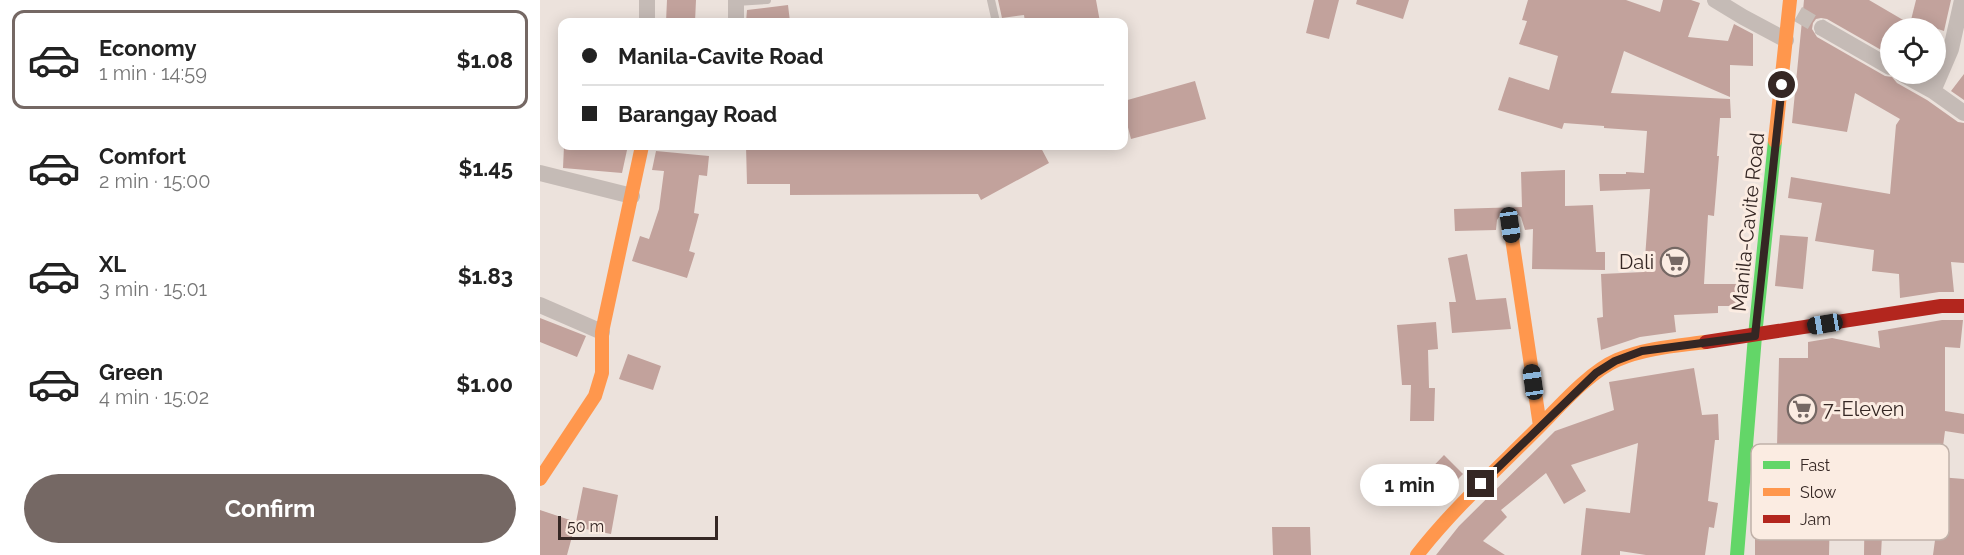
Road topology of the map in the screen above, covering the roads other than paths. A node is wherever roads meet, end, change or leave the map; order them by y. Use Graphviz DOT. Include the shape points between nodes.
graph roads {
  1 [pos="647,0"];
  2 [pos="767,0"];
  3 [pos="991,0"];
  4 [pos="1715,0"];
  5 [pos="1962,0"];
  6 [pos="736,1"];
  7 [pos="1792,7"];
  8 [pos="646,18"];
  9 [pos="736,18"];
  10 [pos="995,18"];
  11 [pos="1822,28"];
  12 [pos="1786,40"];
  13 [pos="1880,61"];
  14 [pos="1920,84"];
  15 [pos="1933,91"];
  16 [pos="1964,113"];
  17 [pos="641,150"];
  18 [pos="540,173"];
  19 [pos="632,196"];
  20 [pos="1510,225"];
  21 [pos="540,305"];
  22 [pos="1964,306"];
  23 [pos="602,332"];
  24 [pos="1755,336"];
  25 [pos="1540,426"];
  26 [pos="540,478"];
  27 [pos="1418,555"];
  28 [pos="1737,555"];
  1 -- 8 [label="street"];
  2 -- 6 [label="lane"];
  3 -- 10 [label="lane"];
  4 -- 12 [label="street"];
  5 -- 15 [label="street" via="1951,49"];
  6 -- 9 [label="street"];
  7 -- 12 [label="street, Manila-Cavite Road"];
  11 -- 13 [label="street"];
  12 -- 24 [label="street, Manila-Cavite Road"];
  14 -- 15 [label="street"];
  15 -- 16 [label="street"];
  17 -- 19 [label="street"];
  18 -- 19 [label="street"];
  19 -- 23 [label="street"];
  20 -- 25 [label="street"];
  21 -- 23 [label="street"];
  22 -- 24 [label="street" via="1941,306"];
  23 -- 26 [label="street" via="602,373 595,396"];
  24 -- 25 [label="street" via="1642,351 1615,361 1596,373"];
  24 -- 28 [label="street, Manila-Cavite Road"];
  25 -- 27 [label="street" via="1441,524"];
}
